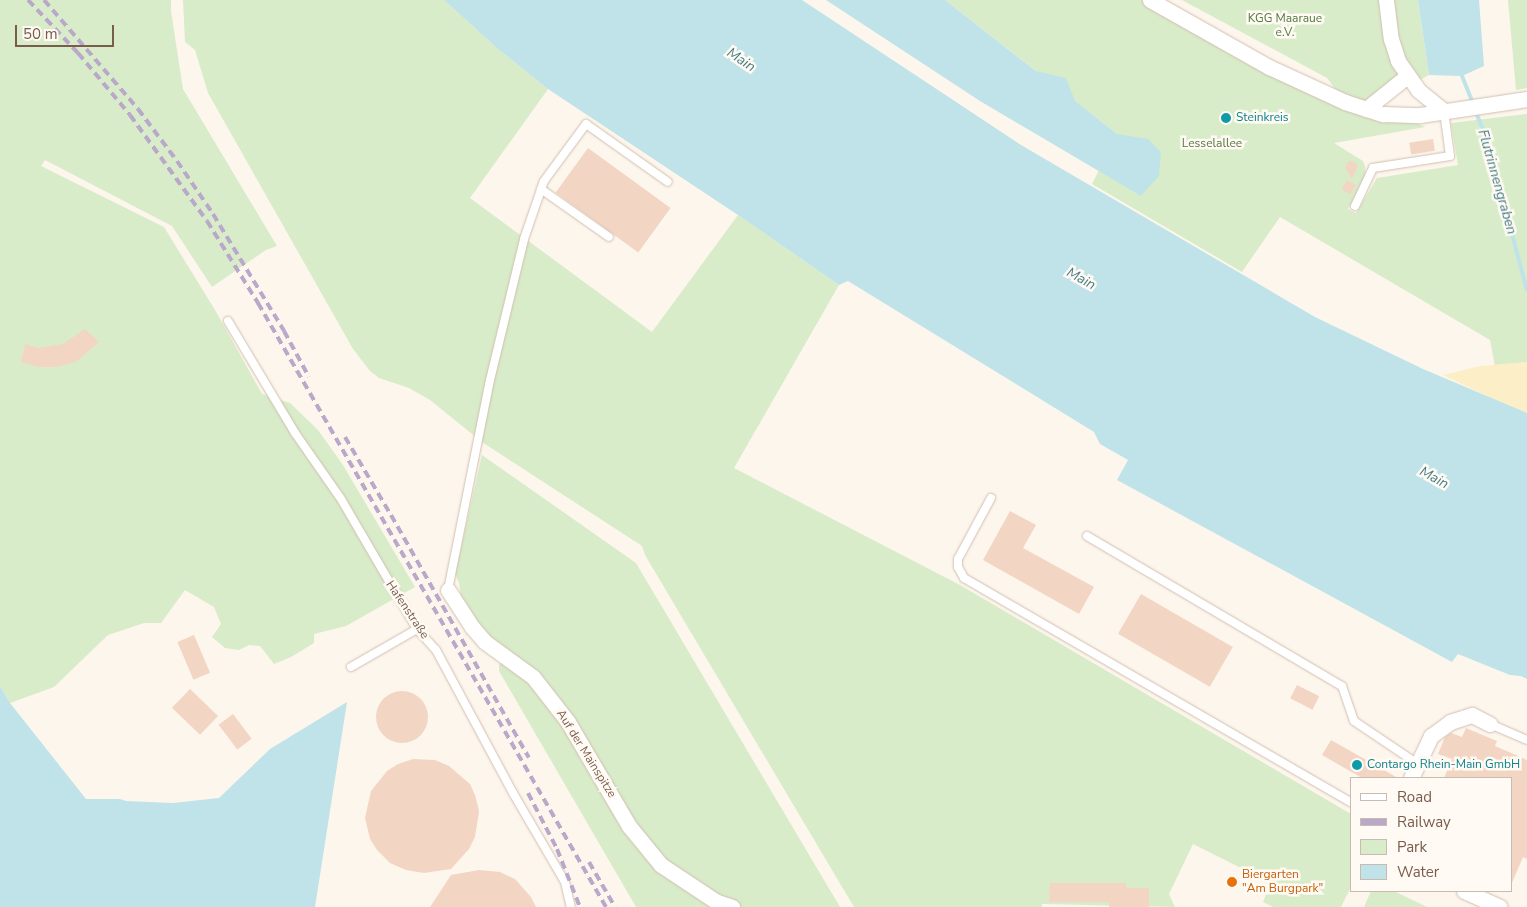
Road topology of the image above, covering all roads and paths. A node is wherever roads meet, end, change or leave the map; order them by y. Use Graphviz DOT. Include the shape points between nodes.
graph roads {
  1 [pos="1150,0"];
  2 [pos="1386,0"];
  3 [pos="1406,76"];
  4 [pos="1527,99"];
  5 [pos="1366,109"];
  6 [pos="1444,112"];
  7 [pos="668,182"];
  8 [pos="541,189"];
  9 [pos="1355,206"];
  10 [pos="609,237"];
  11 [pos="228,321"];
  12 [pos="991,498"];
  13 [pos="1087,536"];
  14 [pos="448,590"];
  15 [pos="417,628"];
  16 [pos="351,667"];
  17 [pos="1490,724"];
  18 [pos="1527,740"];
  19 [pos="1418,764"];
  20 [pos="1412,777"];
  21 [pos="1350,801"];
  22 [pos="1466,892"];
  23 [pos="571,907"];
  24 [pos="732,907"];
  25 [pos="1500,907"];
  1 -- 5 [label="street" via="1269,67"];
  2 -- 3 [label="street" via="1392,45"];
  3 -- 5 [label="street"];
  3 -- 6 [label="street"];
  4 -- 6 [label="street"];
  5 -- 6 [label="street" via="1404,116"];
  6 -- 9 [label="lane" via="1450,156 1373,168"];
  7 -- 8 [label="lane" via="586,124"];
  8 -- 10 [label="lane"];
  8 -- 14 [label="lane" via="524,239 490,380"];
  11 -- 15 [label="lane, Hafenstraße" via="296,433 341,499"];
  12 -- 21 [label="lane" via="958,559 964,578"];
  13 -- 19 [label="lane" via="1342,686 1354,721"];
  14 -- 24 [label="street, Auf der Mainspitze" via="485,642 539,684 568,722 629,826 662,865 717,902"];
  15 -- 16 [label="lane"];
  15 -- 23 [label="lane, Hafenstraße" via="436,650 503,776 565,882"];
  17 -- 18 [label="lane"];
  17 -- 19 [label="street" via="1472,715 1450,722 1431,736"];
  19 -- 20 [label="street"];
  22 -- 25 [label="street"];
}
